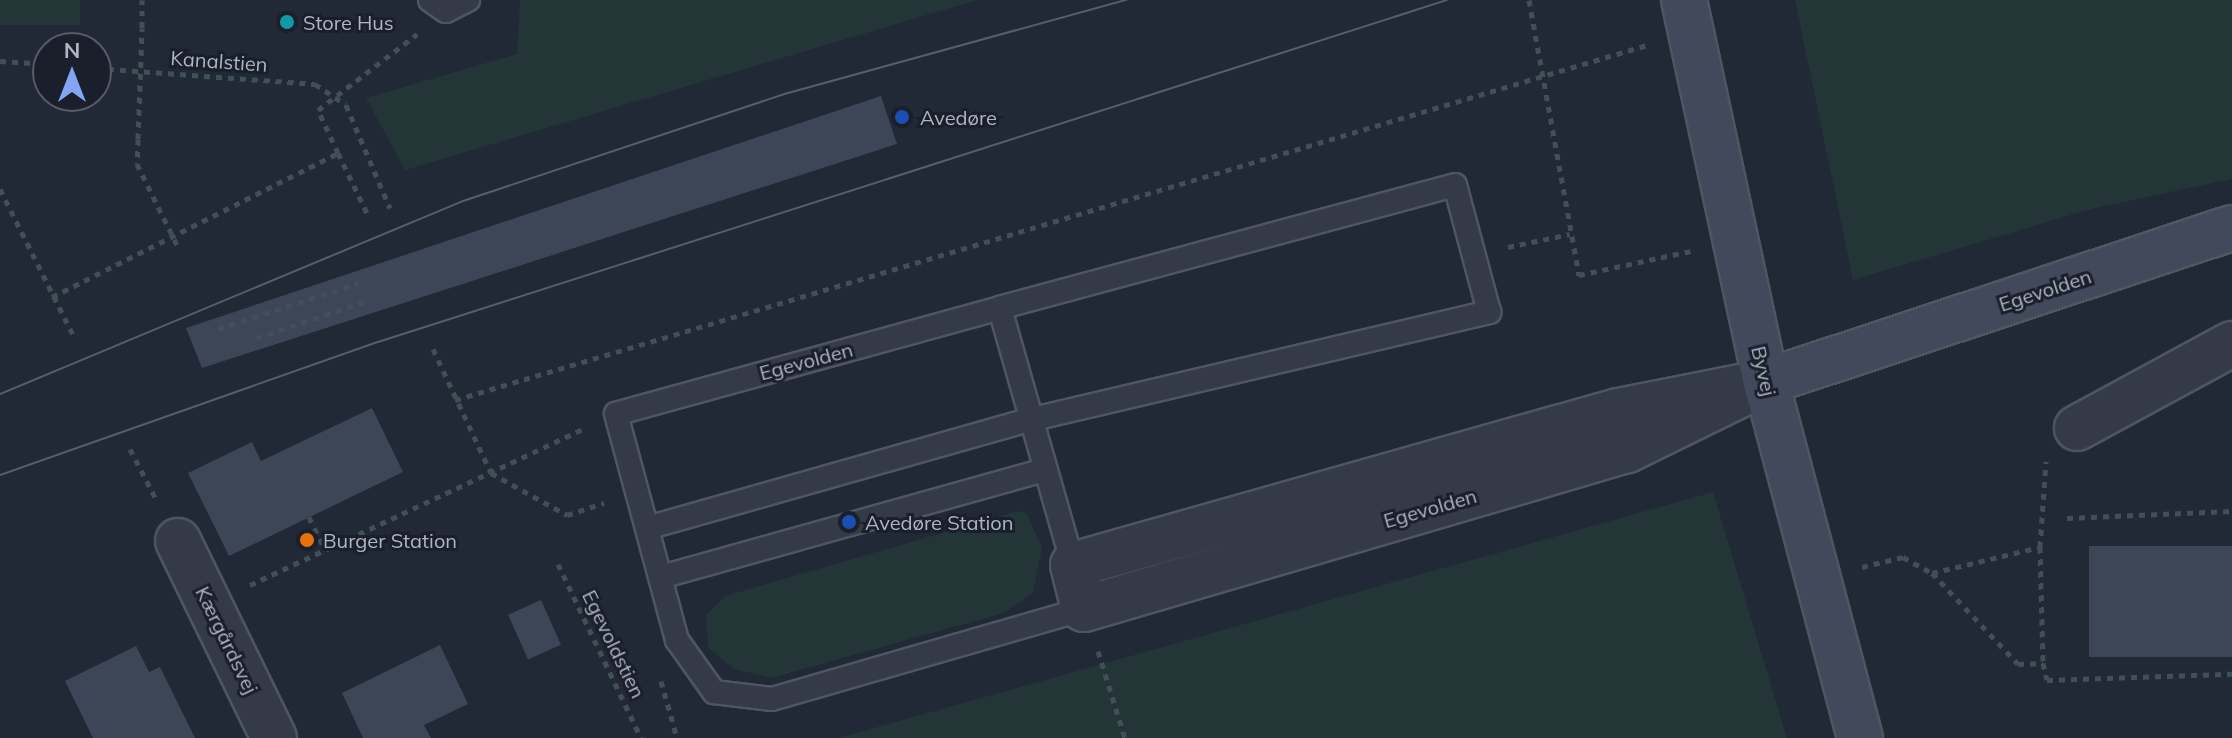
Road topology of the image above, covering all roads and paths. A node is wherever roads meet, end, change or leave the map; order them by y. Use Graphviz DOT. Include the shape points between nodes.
graph roads {
  1 [pos="142,0"];
  2 [pos="468,0"];
  3 [pos="1529,0"];
  4 [pos="438,6"];
  5 [pos="1687,16"];
  6 [pos="0,61"];
  7 [pos="32,63"];
  8 [pos="112,69"];
  9 [pos="1542,76"];
  10 [pos="337,96"];
  11 [pos="338,153"];
  12 [pos="0,189"];
  13 [pos="390,208"];
  14 [pos="368,215"];
  15 [pos="2232,228"];
  16 [pos="1570,234"];
  17 [pos="173,236"];
  18 [pos="1735,242"];
  19 [pos="178,247"];
  20 [pos="1475,255"];
  21 [pos="359,283"];
  22 [pos="52,297"];
  23 [pos="365,302"];
  24 [pos="1000,308"];
  25 [pos="218,329"];
  26 [pos="73,335"];
  27 [pos="256,338"];
  28 [pos="2232,344"];
  29 [pos="433,349"];
  30 [pos="1766,382"];
  31 [pos="455,400"];
  32 [pos="616,414"];
  33 [pos="1029,420"];
  34 [pos="2077,428"];
  35 [pos="130,449"];
  36 [pos="1044,470"];
  37 [pos="491,473"];
  38 [pos="637,491"];
  39 [pos="2232,511"];
  40 [pos="309,517"];
  41 [pos="2067,518"];
  42 [pos="647,528"];
  43 [pos="178,541"];
  44 [pos="2040,547"];
  45 [pos="325,550"];
  46 [pos="558,564"];
  47 [pos="1073,565"];
  48 [pos="1932,573"];
  49 [pos="661,577"];
  50 [pos="1819,579"];
  51 [pos="208,600"];
  52 [pos="1084,609"];
  53 [pos="2043,663"];
  54 [pos="2232,674"];
  55 [pos="274,738"];
  56 [pos="641,738"];
  57 [pos="1125,738"];
  58 [pos="1860,738"];
  1 -- 17 [label="path, bridge" via="137,164"];
  2 -- 4 [label="lane"];
  3 -- 9 [label="path"];
  4 -- 10 [label="path"];
  5 -- 9 [label="path"];
  5 -- 18 [label="street, Byvej"];
  6 -- 7 [label="path"];
  8 -- 10 [label="path, Kanalstien" via="315,84"];
  9 -- 16 [label="path"];
  9 -- 31 [label="path"];
  10 -- 11 [label="path" via="318,110"];
  10 -- 13 [label="path"];
  11 -- 14 [label="path"];
  11 -- 17 [label="path"];
  12 -- 22 [label="path"];
  15 -- 30 [label="street, Egevolden"];
  16 -- 18 [label="path" via="1579,275"];
  16 -- 20 [label="path"];
  17 -- 19 [label="path"];
  17 -- 22 [label="path"];
  18 -- 30 [label="street, Byvej"];
  20 -- 24 [label="lane, Egevolden" via="1455,185"];
  20 -- 33 [label="lane" via="1489,312"];
  21 -- 25 [label="path"];
  22 -- 26 [label="path"];
  23 -- 27 [label="path"];
  24 -- 32 [label="lane, Egevolden"];
  24 -- 33 [label="lane"];
  28 -- 34 [label="street"];
  29 -- 31 [label="path"];
  30 -- 47 [label="street, Egevolden" via="1618,411"];
  30 -- 50 [label="street, Byvej"];
  30 -- 52 [label="street, Egevolden" via="1627,450"];
  31 -- 37 [label="path"];
  32 -- 37 [label="path"];
  32 -- 38 [label="lane, Egevolden"];
  33 -- 36 [label="lane"];
  33 -- 42 [label="lane"];
  34 -- 44 [label="path" via="2044,466"];
  35 -- 43 [label="path"];
  36 -- 47 [label="lane"];
  36 -- 49 [label="lane"];
  37 -- 38 [label="path" via="567,515"];
  37 -- 45 [label="path"];
  38 -- 42 [label="lane, Egevolden"];
  39 -- 41 [label="path"];
  40 -- 45 [label="path"];
  42 -- 49 [label="lane, Egevolden"];
  43 -- 51 [label="street, Kærgårdsvej"];
  44 -- 48 [label="path"];
  44 -- 53 [label="path"];
  45 -- 51 [label="path"];
  46 -- 56 [label="path, Egevoldstien"];
  47 -- 52 [label="street"];
  48 -- 50 [label="path" via="1903,557"];
  48 -- 53 [label="path" via="2018,664"];
  49 -- 52 [label="lane, Egevolden" via="693,671 714,692 743,700 772,699"];
  50 -- 58 [label="street, Byvej"];
  51 -- 55 [label="street, Kærgårdsvej"];
  52 -- 57 [label="path"];
  53 -- 54 [label="path" via="2047,680"];
}
